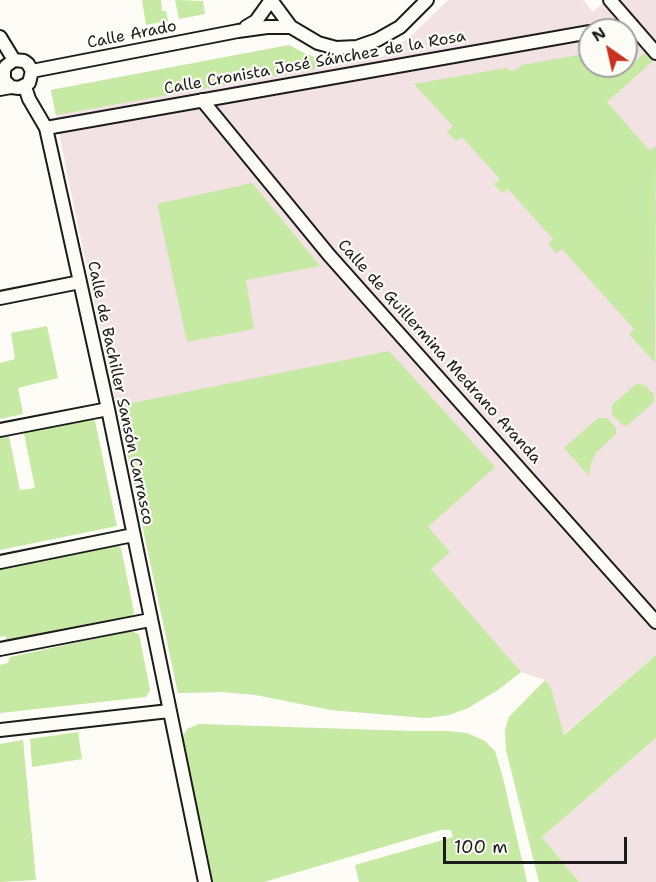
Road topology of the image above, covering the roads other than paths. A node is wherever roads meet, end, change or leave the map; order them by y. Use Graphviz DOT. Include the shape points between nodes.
graph roads {
  1 [pos="271,0"];
  2 [pos="427,0"];
  3 [pos="610,0"];
  4 [pos="626,18"];
  5 [pos="291,27"];
  6 [pos="238,31"];
  7 [pos="638,31"];
  8 [pos="578,34"];
  9 [pos="0,37"];
  10 [pos="656,53"];
  11 [pos="14,60"];
  12 [pos="2,69"];
  13 [pos="32,71"];
  14 [pos="25,87"];
  15 [pos="4,90"];
  16 [pos="202,100"];
  17 [pos="46,128"];
  18 [pos="80,282"];
  19 [pos="0,298"];
  20 [pos="108,409"];
  21 [pos="0,430"];
  22 [pos="133,535"];
  23 [pos="0,562"];
  24 [pos="150,620"];
  25 [pos="656,622"];
  26 [pos="0,648"];
  27 [pos="169,711"];
  28 [pos="0,730"];
  29 [pos="205,882"];
  1 -- 5 [label="street"];
  1 -- 6 [label="street, Calle Arado" via="256,21"];
  2 -- 5 [label="street" via="400,27 357,46 336,48 318,43"];
  3 -- 4 [label="street"];
  5 -- 6 [label="street, Calle Arado"];
  6 -- 13 [label="street, Calle Arado"];
  7 -- 10 [label="street"];
  8 -- 16 [label="street, Calle Cronista José Sánchez de la Rosa"];
  9 -- 11 [label="street"];
  11 -- 12 [label="street"];
  11 -- 13 [label="street" via="24,61"];
  12 -- 15 [label="street"];
  13 -- 14 [label="street"];
  14 -- 15 [label="street"];
  14 -- 17 [label="street, Calle de Bachiller Sansón Carrasco"];
  16 -- 17 [label="street, Calle Cronista José Sánchez de la Rosa"];
  16 -- 25 [label="street, Calle de Guillermina Medrano Aranda" via="329,255"];
  17 -- 18 [label="street, Calle de Bachiller Sansón Carrasco"];
  18 -- 19 [label="street"];
  18 -- 20 [label="street, Calle de Bachiller Sansón Carrasco"];
  20 -- 21 [label="street"];
  20 -- 22 [label="street, Calle de Bachiller Sansón Carrasco"];
  22 -- 23 [label="street"];
  22 -- 24 [label="street, Calle de Bachiller Sansón Carrasco"];
  24 -- 26 [label="street"];
  24 -- 27 [label="street, Calle de Bachiller Sansón Carrasco"];
  27 -- 28 [label="street"];
  27 -- 29 [label="street, Calle de Bachiller Sansón Carrasco"];
}
